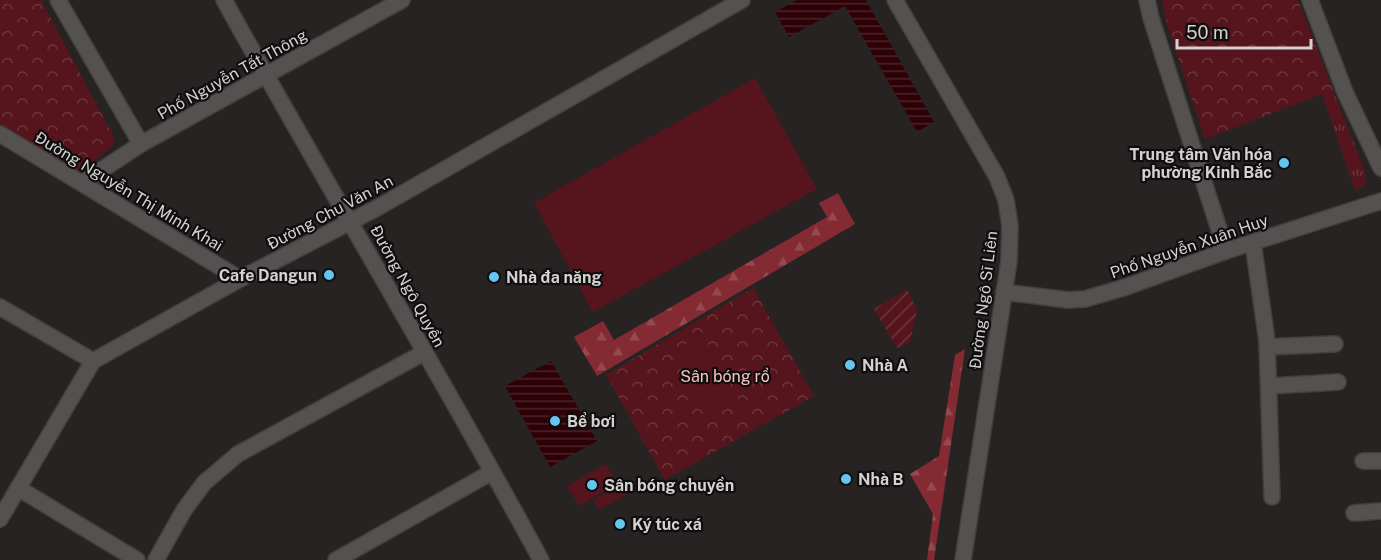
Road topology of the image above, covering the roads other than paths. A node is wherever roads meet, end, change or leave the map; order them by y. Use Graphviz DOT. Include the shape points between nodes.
graph roads {
  1 [pos="58,0"];
  2 [pos="224,0"];
  3 [pos="402,0"];
  4 [pos="895,0"];
  5 [pos="1148,0"];
  6 [pos="1310,0"];
  7 [pos="735,2"];
  8 [pos="266,76"];
  9 [pos="0,134"];
  10 [pos="141,144"];
  11 [pos="1381,168"];
  12 [pos="82,183"];
  13 [pos="1381,201"];
  14 [pos="351,221"];
  15 [pos="1253,243"];
  16 [pos="1226,251"];
  17 [pos="240,279"];
  18 [pos="1004,292"];
  19 [pos="0,307"];
  20 [pos="1335,345"];
  21 [pos="1267,346"];
  22 [pos="425,352"];
  23 [pos="93,360"];
  24 [pos="1338,382"];
  25 [pos="1269,386"];
  26 [pos="1363,461"];
  27 [pos="1381,461"];
  28 [pos="492,472"];
  29 [pos="18,488"];
  30 [pos="1272,497"];
  31 [pos="1381,511"];
  32 [pos="1354,513"];
  33 [pos="0,519"];
  34 [pos="137,560"];
  35 [pos="156,560"];
  36 [pos="336,560"];
  37 [pos="541,560"];
  38 [pos="963,560"];
  1 -- 10 [label="street"];
  2 -- 8 [label="street, Đường Ngô Quyền"];
  3 -- 8 [label="street, Phố Nguyễn Tất Thông"];
  4 -- 18 [label="street, Đường Ngô Sĩ Liên" via="1002,187 1010,226"];
  5 -- 16 [label="street"];
  6 -- 11 [label="street" via="1345,92"];
  7 -- 14 [label="street, Đường Chu Văn An"];
  8 -- 10 [label="street, Phố Nguyễn Tất Thông"];
  8 -- 14 [label="street, Đường Ngô Quyền"];
  9 -- 12 [label="street, Đường Nguyễn Thị Minh Khai"];
  10 -- 12 [label="street, Phố Nguyễn Tất Thông"];
  12 -- 17 [label="street, Đường Nguyễn Thị Minh Khai"];
  13 -- 15 [label="street, Phố Nguyễn Xuân Huy"];
  14 -- 17 [label="street, Đường Chu Văn An"];
  14 -- 22 [label="street, Đường Ngô Quyền"];
  15 -- 16 [label="street, Phố Nguyễn Xuân Huy"];
  15 -- 21 [label="street"];
  16 -- 18 [label="street, Phố Nguyễn Xuân Huy" via="1085,298 1068,300"];
  17 -- 23 [label="street, Đường Chu Văn An"];
  18 -- 38 [label="street, Đường Ngô Sĩ Liên"];
  19 -- 23 [label="street"];
  20 -- 21 [label="street"];
  21 -- 25 [label="street"];
  22 -- 28 [label="street, Đường Ngô Quyền"];
  22 -- 35 [label="street" via="238,454 204,483"];
  23 -- 29 [label="street"];
  24 -- 25 [label="street"];
  25 -- 30 [label="street"];
  26 -- 27 [label="street"];
  28 -- 36 [label="street"];
  28 -- 37 [label="street, Đường Ngô Quyền"];
  29 -- 33 [label="street"];
  29 -- 34 [label="street"];
  31 -- 32 [label="street"];
}
